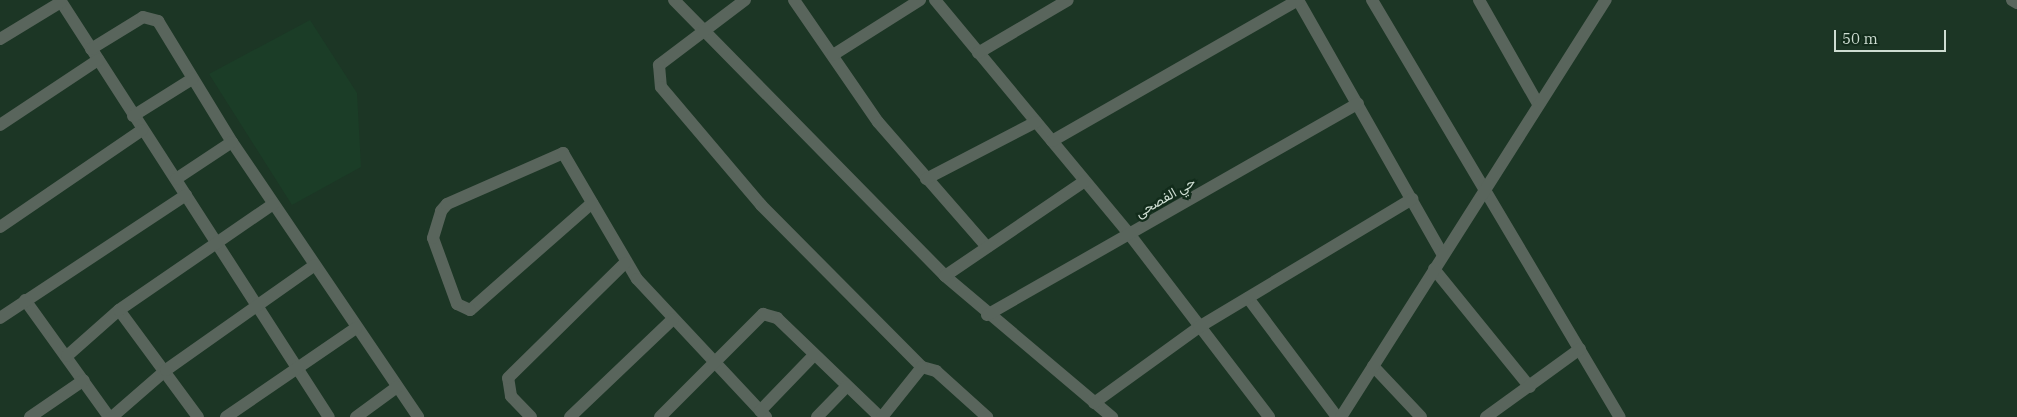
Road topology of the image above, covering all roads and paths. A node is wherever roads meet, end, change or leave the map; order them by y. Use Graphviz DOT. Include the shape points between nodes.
graph roads {
  1 [pos="674,0"];
  2 [pos="745,0"];
  3 [pos="794,0"];
  4 [pos="920,0"];
  5 [pos="935,0"];
  6 [pos="1068,0"];
  7 [pos="1298,0"];
  8 [pos="1372,0"];
  9 [pos="1479,0"];
  10 [pos="1606,0"];
  11 [pos="2012,0"];
  12 [pos="61,1"];
  13 [pos="2017,3"];
  14 [pos="703,31"];
  15 [pos="0,39"];
  16 [pos="91,49"];
  17 [pos="978,53"];
  18 [pos="833,54"];
  19 [pos="98,60"];
  20 [pos="192,79"];
  21 [pos="1358,103"];
  22 [pos="1538,104"];
  23 [pos="133,116"];
  24 [pos="1036,122"];
  25 [pos="0,125"];
  26 [pos="142,130"];
  27 [pos="1052,140"];
  28 [pos="232,142"];
  29 [pos="926,179"];
  30 [pos="176,180"];
  31 [pos="1085,181"];
  32 [pos="1483,190"];
  33 [pos="186,195"];
  34 [pos="1412,200"];
  35 [pos="592,202"];
  36 [pos="273,204"];
  37 [pos="0,227"];
  38 [pos="1130,235"];
  39 [pos="214,241"];
  40 [pos="987,247"];
  41 [pos="1443,255"];
  42 [pos="625,263"];
  43 [pos="315,265"];
  44 [pos="1434,269"];
  45 [pos="945,276"];
  46 [pos="1248,298"];
  47 [pos="25,300"];
  48 [pos="254,306"];
  49 [pos="119,310"];
  50 [pos="987,315"];
  51 [pos="0,318"];
  52 [pos="673,319"];
  53 [pos="356,328"];
  54 [pos="1199,328"];
  55 [pos="1580,349"];
  56 [pos="814,355"];
  57 [pos="67,356"];
  58 [pos="714,362"];
  59 [pos="1373,366"];
  60 [pos="922,367"];
  61 [pos="295,368"];
  62 [pos="166,370"];
  63 [pos="84,380"];
  64 [pos="847,386"];
  65 [pos="397,387"];
  66 [pos="1530,387"];
  67 [pos="1094,403"];
  68 [pos="763,414"];
  69 [pos="30,417"];
  70 [pos="110,417"];
  71 [pos="198,417"];
  72 [pos="226,417"];
  73 [pos="329,417"];
  74 [pos="356,417"];
  75 [pos="418,417"];
  76 [pos="531,417"];
  77 [pos="570,417"];
  78 [pos="660,417"];
  79 [pos="817,417"];
  80 [pos="881,417"];
  81 [pos="987,417"];
  82 [pos="1112,417"];
  83 [pos="1269,417"];
  84 [pos="1337,417"];
  85 [pos="1341,417"];
  86 [pos="1421,417"];
  87 [pos="1486,417"];
  88 [pos="1620,417"];
  1 -- 14 [label="street"];
  2 -- 14 [label="street"];
  3 -- 18 [label="street"];
  4 -- 18 [label="street"];
  5 -- 17 [label="street"];
  6 -- 17 [label="street"];
  7 -- 21 [label="street"];
  7 -- 27 [label="street"];
  8 -- 32 [label="street"];
  9 -- 22 [label="street"];
  10 -- 22 [label="street"];
  11 -- 13 [label="street"];
  12 -- 15 [label="street"];
  12 -- 16 [label="street"];
  14 -- 45 [label="street"];
  14 -- 60 [label="street" via="659,65 660,87 761,205"];
  16 -- 19 [label="street"];
  16 -- 20 [label="street" via="148,15 158,21"];
  17 -- 24 [label="street"];
  18 -- 29 [label="street" via="878,122"];
  19 -- 23 [label="street"];
  19 -- 25 [label="street"];
  20 -- 23 [label="street"];
  20 -- 28 [label="street"];
  21 -- 34 [label="street"];
  21 -- 38 [label="street, حي الفصحى"];
  22 -- 32 [label="street"];
  23 -- 26 [label="street"];
  24 -- 27 [label="street"];
  24 -- 29 [label="street"];
  26 -- 30 [label="street"];
  26 -- 37 [label="street"];
  27 -- 31 [label="street"];
  28 -- 30 [label="street"];
  28 -- 36 [label="street"];
  29 -- 40 [label="street"];
  30 -- 33 [label="street"];
  31 -- 38 [label="street"];
  31 -- 40 [label="street"];
  32 -- 41 [label="street"];
  32 -- 55 [label="street"];
  33 -- 39 [label="street"];
  33 -- 47 [label="street"];
  34 -- 41 [label="street"];
  34 -- 46 [label="street"];
  35 -- 35 [label="street" via="564,153 447,204 436,221 434,238 457,304 470,310"];
  35 -- 42 [label="street"];
  36 -- 39 [label="street"];
  36 -- 43 [label="street"];
  38 -- 50 [label="street, حي الفصحى"];
  38 -- 54 [label="street"];
  39 -- 48 [label="street"];
  39 -- 49 [label="street"];
  40 -- 45 [label="street"];
  41 -- 44 [label="street"];
  42 -- 52 [label="street"];
  42 -- 76 [label="street" via="508,378 511,396"];
  43 -- 48 [label="street"];
  43 -- 53 [label="street"];
  44 -- 59 [label="street"];
  44 -- 66 [label="street"];
  45 -- 50 [label="street"];
  46 -- 54 [label="street"];
  46 -- 84 [label="street"];
  47 -- 51 [label="street"];
  47 -- 57 [label="street"];
  48 -- 61 [label="street"];
  48 -- 62 [label="street"];
  49 -- 57 [label="street"];
  49 -- 62 [label="street"];
  50 -- 67 [label="street"];
  52 -- 58 [label="street"];
  52 -- 77 [label="street"];
  53 -- 61 [label="street"];
  53 -- 65 [label="street"];
  54 -- 67 [label="street"];
  54 -- 83 [label="street"];
  55 -- 66 [label="street"];
  55 -- 88 [label="street"];
  56 -- 58 [label="street" via="777,318 763,314"];
  56 -- 64 [label="street"];
  56 -- 68 [label="street"];
  57 -- 63 [label="street"];
  58 -- 68 [label="street"];
  58 -- 78 [label="street"];
  59 -- 85 [label="street"];
  59 -- 86 [label="street"];
  60 -- 80 [label="street"];
  60 -- 81 [label="street" via="936,371"];
  61 -- 72 [label="street"];
  61 -- 73 [label="street"];
  62 -- 70 [label="street"];
  62 -- 71 [label="street"];
  63 -- 69 [label="street"];
  63 -- 70 [label="street"];
  64 -- 79 [label="street"];
  64 -- 80 [label="street"];
  65 -- 74 [label="street"];
  65 -- 75 [label="street"];
  66 -- 87 [label="street"];
  67 -- 82 [label="street"];
}
